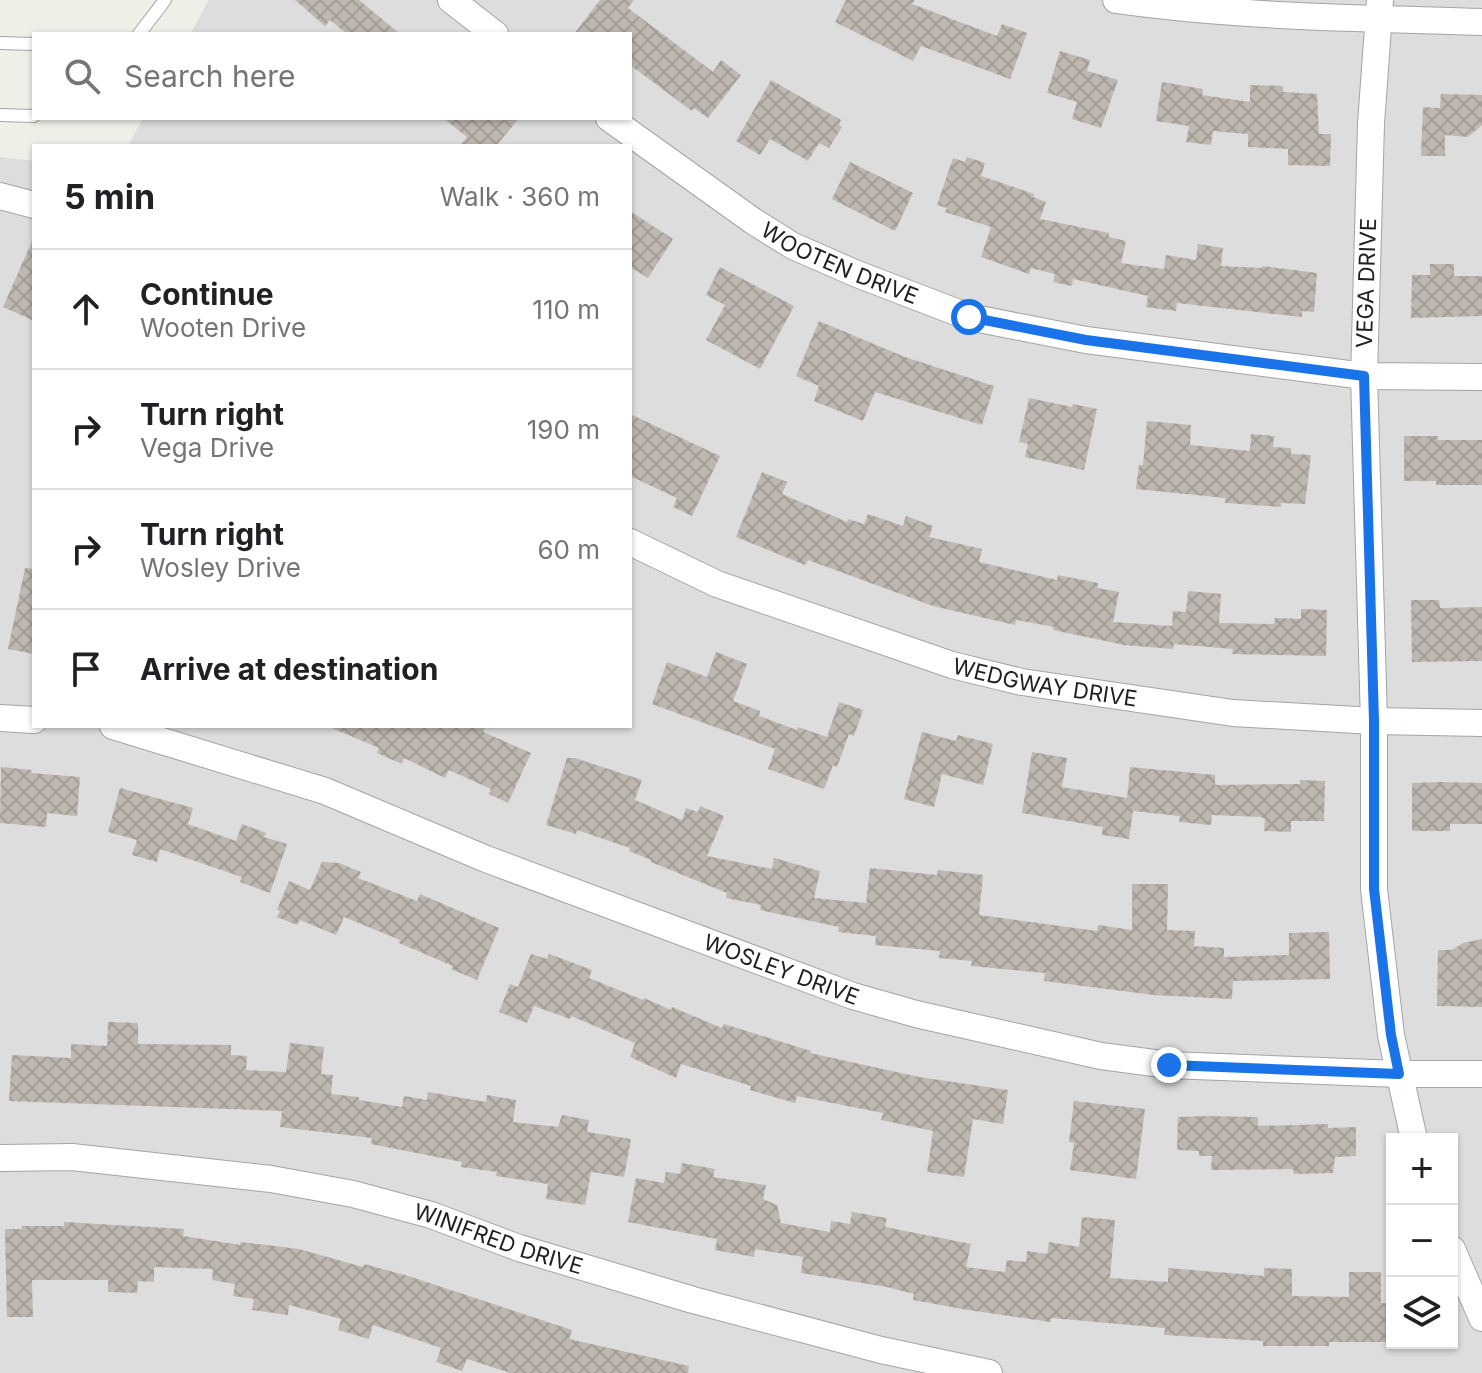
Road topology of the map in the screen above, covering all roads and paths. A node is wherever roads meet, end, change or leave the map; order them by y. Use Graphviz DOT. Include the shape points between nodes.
graph roads {
  1 [pos="165,0"];
  2 [pos="451,0"];
  3 [pos="1116,0"];
  4 [pos="1379,10"];
  5 [pos="1482,22"];
  6 [pos="141,32"];
  7 [pos="492,32"];
  8 [pos="0,43"];
  9 [pos="32,44"];
  10 [pos="0,115"];
  11 [pos="32,116"];
  12 [pos="612,120"];
  13 [pos="0,196"];
  14 [pos="32,204"];
  15 [pos="1364,376"];
  16 [pos="1482,377"];
  17 [pos="632,543"];
  18 [pos="0,718"];
  19 [pos="32,720"];
  20 [pos="1374,721"];
  21 [pos="1482,723"];
  22 [pos="120,728"];
  23 [pos="1399,1074"];
  24 [pos="1482,1074"];
  25 [pos="1413,1133"];
  26 [pos="0,1158"];
  27 [pos="1458,1263"];
  28 [pos="1482,1318"];
  29 [pos="880,1362"];
  30 [pos="989,1373"];
  1 -- 6 [label="lane"];
  2 -- 7 [label="street"];
  3 -- 4 [label="street" via="1305,17"];
  4 -- 5 [label="street"];
  4 -- 15 [label="street, VEGA DRIVE"];
  8 -- 9 [label="lane"];
  10 -- 11 [label="lane"];
  12 -- 15 [label="street, WOOTEN DRIVE" via="793,246 969,317 1086,340"];
  13 -- 14 [label="street"];
  15 -- 16 [label="street, WOOTEN DRIVE"];
  15 -- 20 [label="street, VEGA DRIVE"];
  17 -- 20 [label="street, WEDGWAY DRIVE" via="717,584 952,665 1022,682 1233,713"];
  18 -- 19 [label="street"];
  20 -- 21 [label="street, WEDGWAY DRIVE"];
  20 -- 23 [label="street, VEGA DRIVE" via="1374,889"];
  22 -- 23 [label="street, WOSLEY DRIVE" via="325,791 486,859 853,996 916,1014 1101,1056 1169,1065"];
  23 -- 24 [label="street, WOSLEY DRIVE"];
  23 -- 25 [label="street, VEGA DRIVE"];
  26 -- 29 [label="street, WINIFRED DRIVE" via="72,1157 271,1179 353,1194"];
  27 -- 28 [label="street"];
  29 -- 30 [label="street, WINIFRED DRIVE"];
}
